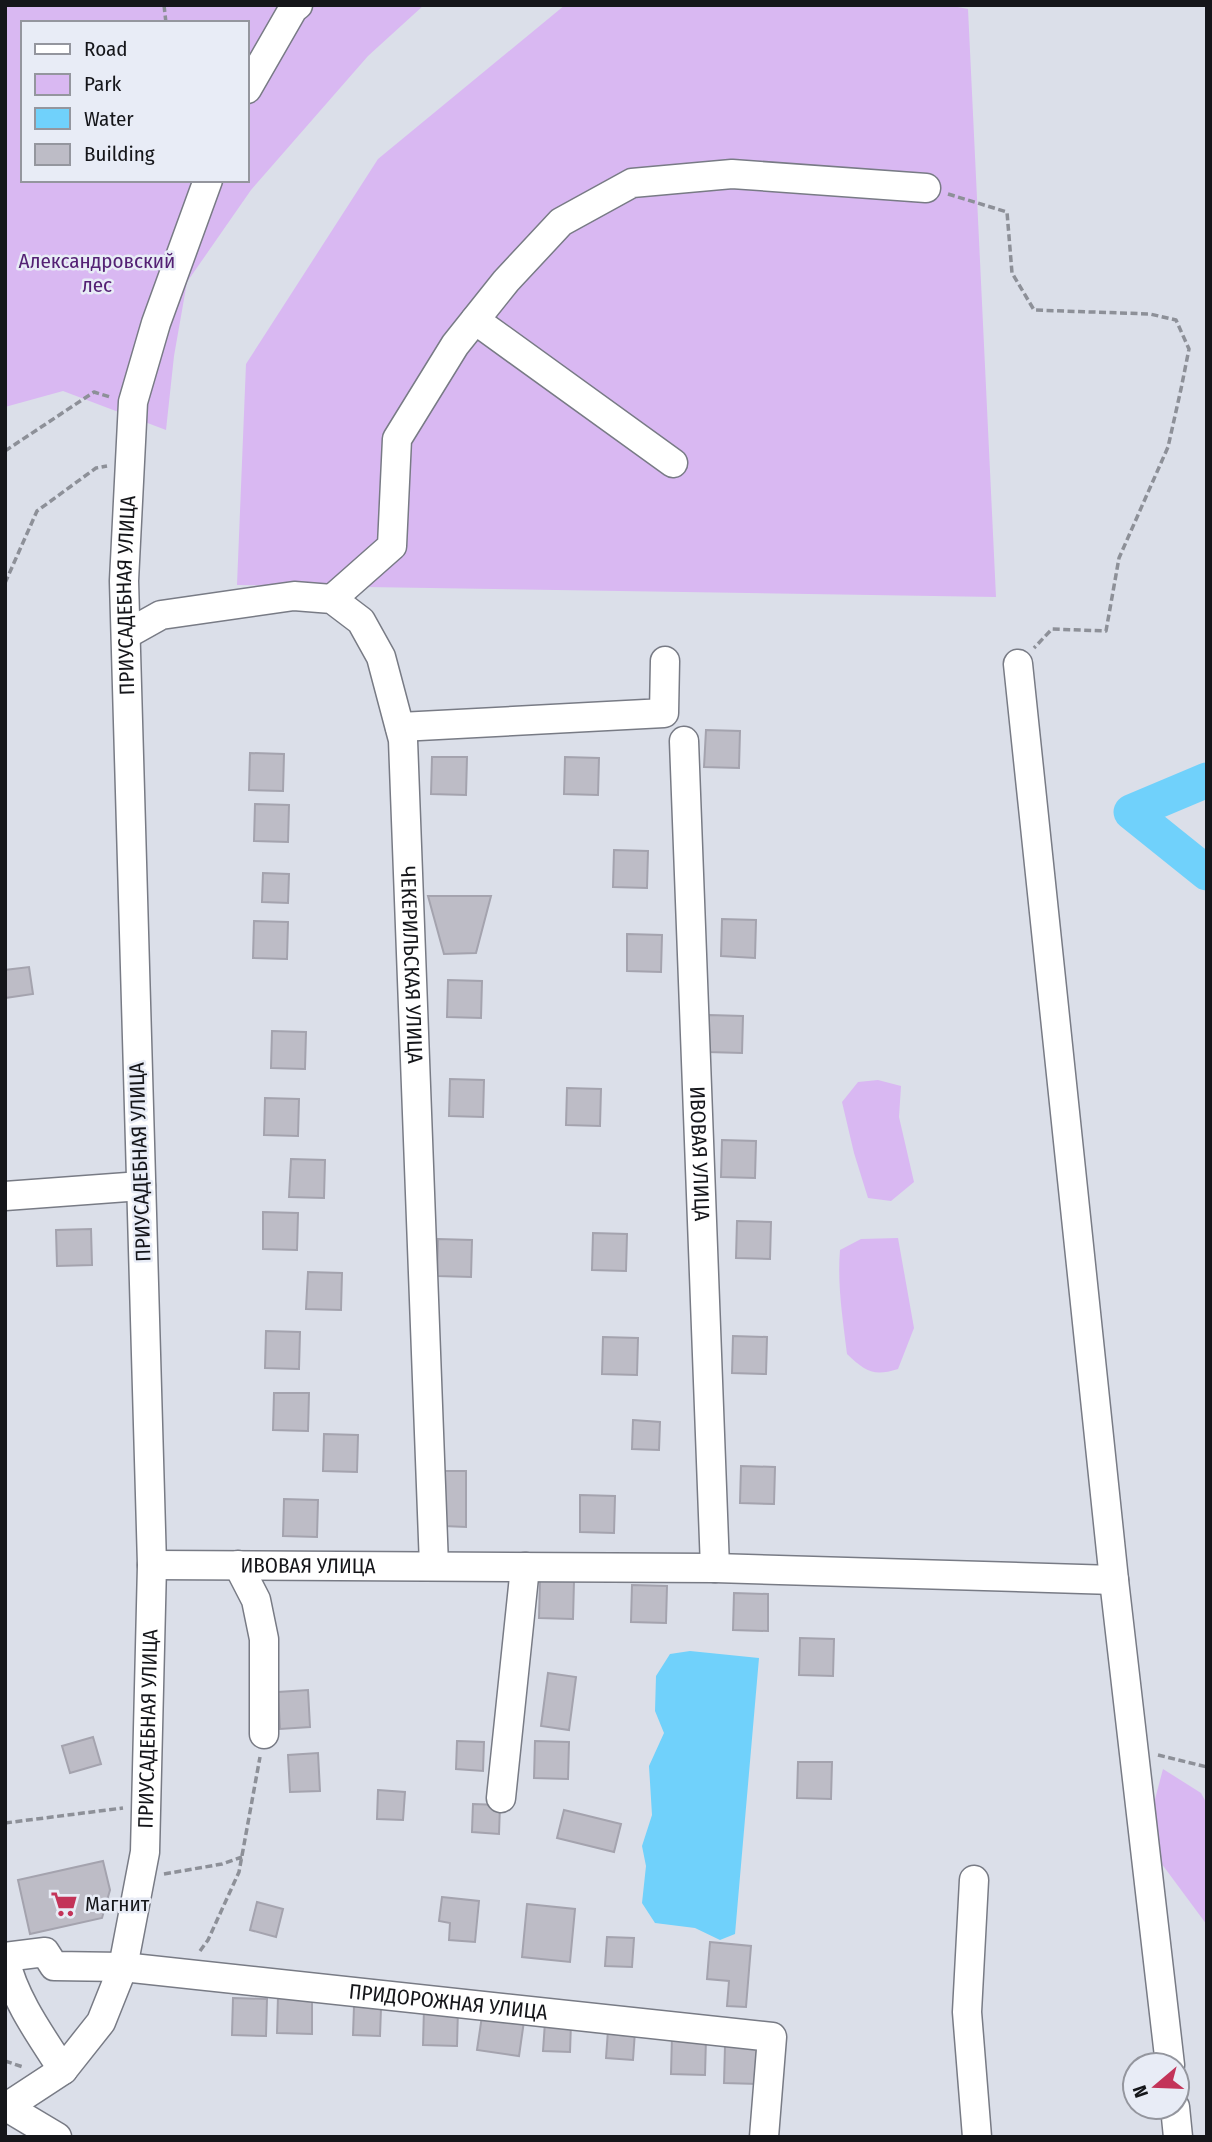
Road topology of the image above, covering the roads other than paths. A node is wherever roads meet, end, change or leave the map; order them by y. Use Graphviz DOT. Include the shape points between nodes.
graph roads {
  1 [pos="298,5"];
  2 [pos="248,87"];
  3 [pos="207,182"];
  4 [pos="926,188"];
  5 [pos="474,320"];
  6 [pos="673,463"];
  7 [pos="332,599"];
  8 [pos="127,634"];
  9 [pos="665,661"];
  10 [pos="1018,664"];
  11 [pos="400,727"];
  12 [pos="684,741"];
  13 [pos="141,1186"];
  14 [pos="5,1196"];
  15 [pos="152,1565"];
  16 [pos="238,1565"];
  17 [pos="433,1566"];
  18 [pos="525,1567"];
  19 [pos="715,1568"];
  20 [pos="1114,1580"];
  21 [pos="264,1734"];
  22 [pos="501,1798"];
  23 [pos="974,1880"];
  24 [pos="5,1958"];
  25 [pos="123,1967"];
  26 [pos="1168,2051"];
  27 [pos="63,2070"];
  28 [pos="6,2107"];
  29 [pos="58,2137"];
  30 [pos="764,2137"];
  31 [pos="977,2137"];
  1 -- 2 [label="street"];
  3 -- 8 [label="street, ПРИУСАДЕБНАЯ УЛИЦА" via="133,402 124,581"];
  4 -- 5 [label="street" via="732,174 632,183 561,222"];
  5 -- 6 [label="street"];
  5 -- 7 [label="street" via="397,439 392,546"];
  7 -- 8 [label="street" via="294,596 160,615"];
  7 -- 11 [label="street, ЧЕКЕРИЛЬСКАЯ УЛИЦА" via="361,621 382,657"];
  8 -- 13 [label="street, ПРИУСАДЕБНАЯ УЛИЦА"];
  9 -- 11 [label="street" via="664,713"];
  10 -- 20 [label="street"];
  11 -- 17 [label="street, ЧЕКЕРИЛЬСКАЯ УЛИЦА"];
  12 -- 19 [label="street, ИВОВАЯ УЛИЦА"];
  13 -- 14 [label="street"];
  13 -- 15 [label="street, ПРИУСАДЕБНАЯ УЛИЦА"];
  15 -- 16 [label="street, ИВОВАЯ УЛИЦА"];
  15 -- 25 [label="street, ПРИУСАДЕБНАЯ УЛИЦА" via="145,1852"];
  16 -- 17 [label="street, ИВОВАЯ УЛИЦА"];
  16 -- 21 [label="street" via="256,1600 264,1639"];
  17 -- 18 [label="street, ИВОВАЯ УЛИЦА"];
  18 -- 19 [label="street, ИВОВАЯ УЛИЦА"];
  18 -- 22 [label="street"];
  19 -- 20 [label="street, ИВОВАЯ УЛИЦА"];
  20 -- 26 [label="street"];
  23 -- 31 [label="street" via="967,2012"];
  24 -- 25 [label="street, ПРИДОРОЖНАЯ УЛИЦА" via="45,1952 54,1966"];
  24 -- 27 [label="street" via="34,2024"];
  25 -- 27 [label="street, ПРИУСАДЕБНАЯ УЛИЦА" via="101,2022"];
  25 -- 30 [label="street, ПРИДОРОЖНАЯ УЛИЦА" via="772,2037"];
  27 -- 28 [label="street, ПРИУСАДЕБНАЯ УЛИЦА"];
  28 -- 29 [label="street"];
}
